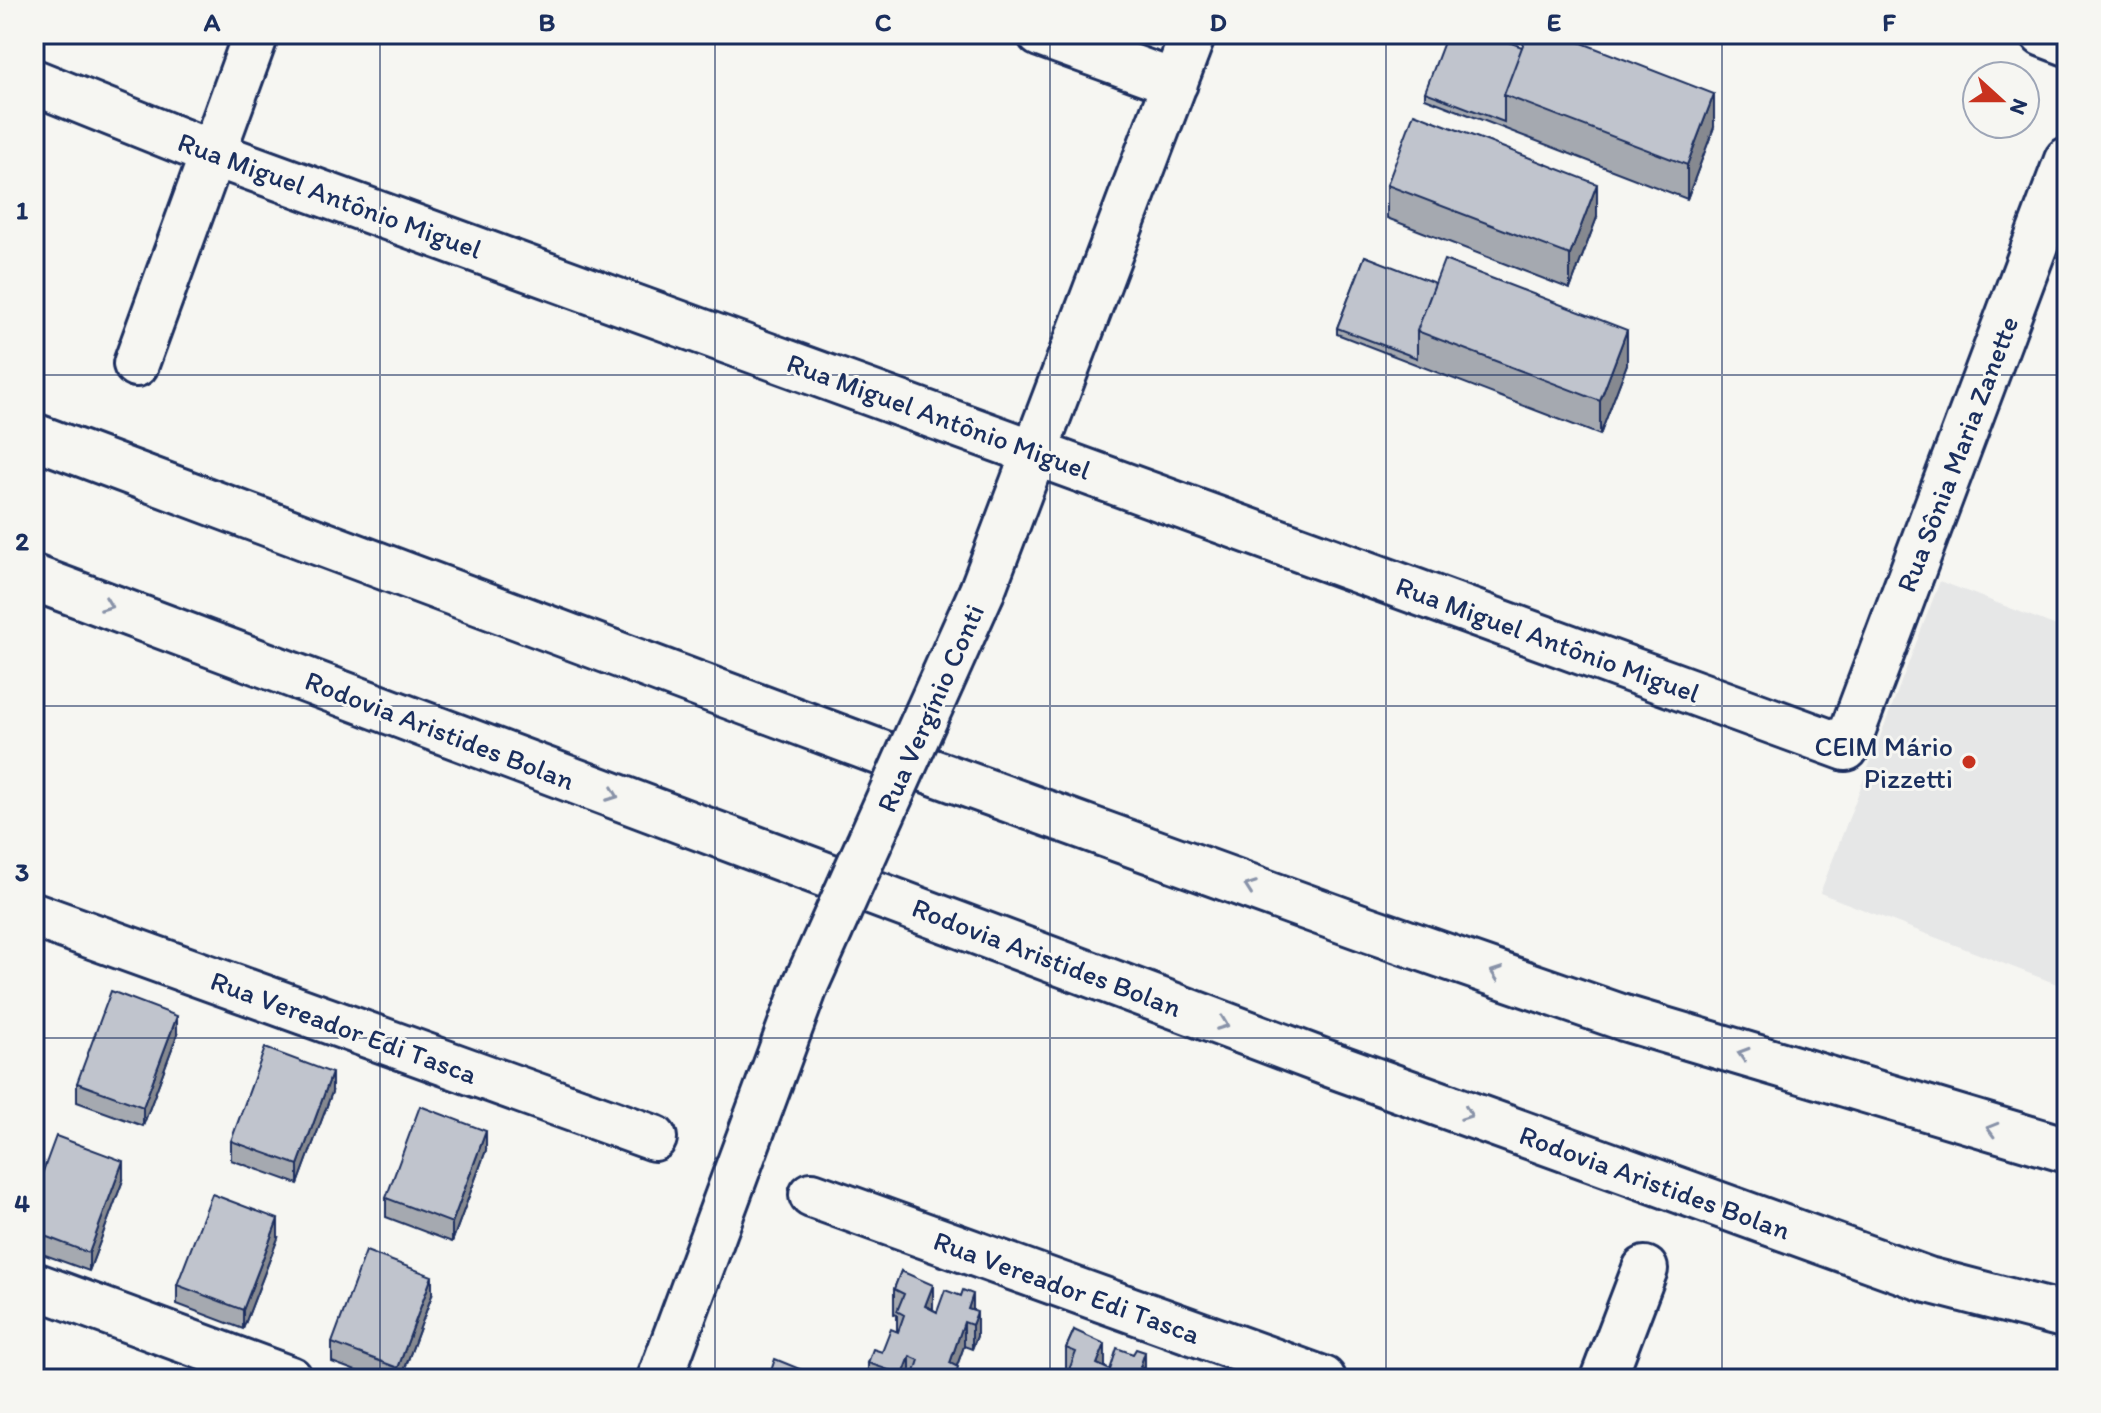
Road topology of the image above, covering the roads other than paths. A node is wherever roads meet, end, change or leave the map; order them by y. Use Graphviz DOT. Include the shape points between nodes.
graph roads {
  1 [pos="256,34"];
  2 [pos="1040,34"];
  3 [pos="1193,34"];
  4 [pos="2043,34"];
  5 [pos="2067,43"];
  6 [pos="34,82"];
  7 [pos="1175,83"];
  8 [pos="211,153"];
  9 [pos="2067,160"];
  10 [pos="136,364"];
  11 [pos="34,436"];
  12 [pos="1035,451"];
  13 [pos="34,578"];
  14 [pos="1846,748"];
  15 [pos="34,915"];
  16 [pos="654,1138"];
  17 [pos="2067,1150"];
  18 [pos="812,1195"];
  19 [pos="1645,1269"];
  20 [pos="34,1285"];
  21 [pos="2067,1316"];
  22 [pos="290,1379"];
  23 [pos="660,1379"];
  24 [pos="1323,1379"];
  25 [pos="1603,1379"];
  1 -- 8 [label="main road"];
  2 -- 7 [label="main road"];
  3 -- 7 [label="main road, Rua Vergínio Conti"];
  4 -- 5 [label="main road"];
  6 -- 8 [label="main road, Rua Miguel Antônio Miguel"];
  7 -- 12 [label="main road, Rua Vergínio Conti"];
  8 -- 10 [label="main road"];
  8 -- 12 [label="main road, Rua Miguel Antônio Miguel"];
  9 -- 14 [label="main road, Rua Sônia Maria Zanette"];
  17 -- 11 [label="main road, one-way" via="1624,1018 1364,928"];
  12 -- 14 [label="main road, Rua Miguel Antônio Miguel"];
  12 -- 23 [label="main road, Rua Vergínio Conti, bridge" via="982,591 806,984"];
  13 -- 21 [label="main road, Rodovia Aristides Bolan, one-way" via="1380,1082 1928,1280"];
  15 -- 16 [label="main road, Rua Vereador Edi Tasca"];
  18 -- 24 [label="main road, Rua Vereador Edi Tasca"];
  19 -- 25 [label="main road"];
  20 -- 22 [label="main road"];
}
